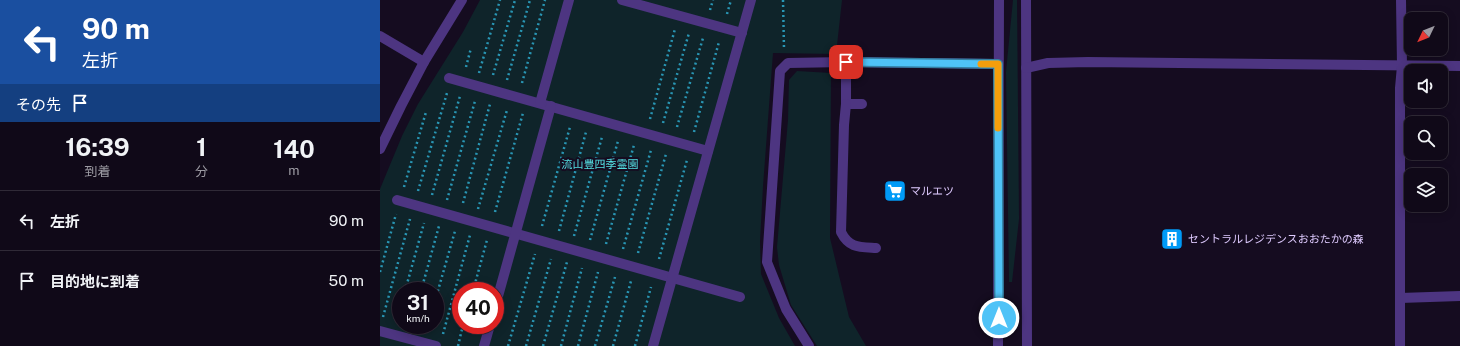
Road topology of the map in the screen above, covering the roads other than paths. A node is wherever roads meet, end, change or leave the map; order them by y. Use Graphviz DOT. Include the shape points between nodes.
graph roads {
  1 [pos="462,0"];
  2 [pos="569,0"];
  3 [pos="622,0"];
  4 [pos="751,0"];
  5 [pos="999,0"];
  6 [pos="1026,0"];
  7 [pos="1401,0"];
  8 [pos="742,33"];
  9 [pos="380,36"];
  10 [pos="424,62"];
  11 [pos="846,62"];
  12 [pos="998,64"];
  13 [pos="1402,66"];
  14 [pos="1460,66"];
  15 [pos="1026,68"];
  16 [pos="449,78"];
  17 [pos="540,103"];
  18 [pos="846,104"];
  19 [pos="862,104"];
  20 [pos="551,106"];
  21 [pos="380,149"];
  22 [pos="708,151"];
  23 [pos="397,200"];
  24 [pos="516,233"];
  25 [pos="876,248"];
  26 [pos="673,277"];
  27 [pos="502,282"];
  28 [pos="1460,296"];
  29 [pos="740,297"];
  30 [pos="1400,298"];
  31 [pos="380,331"];
  32 [pos="487,334"];
  33 [pos="436,346"];
  34 [pos="484,346"];
  35 [pos="653,346"];
  36 [pos="809,346"];
  37 [pos="998,346"];
  38 [pos="1027,346"];
  39 [pos="1400,346"];
  1 -- 10 [label="street"];
  2 -- 17 [label="street"];
  3 -- 8 [label="street"];
  4 -- 8 [label="street"];
  5 -- 12 [label="street"];
  6 -- 15 [label="street"];
  7 -- 13 [label="street"];
  8 -- 22 [label="street"];
  9 -- 10 [label="street"];
  10 -- 21 [label="street"];
  11 -- 12 [label="street" via="866,58"];
  11 -- 18 [label="street"];
  11 -- 36 [label="street" via="788,63 780,71 767,262 786,309"];
  12 -- 37 [label="street"];
  13 -- 14 [label="street"];
  13 -- 15 [label="street" via="1088,62 1048,63"];
  13 -- 30 [label="street"];
  15 -- 38 [label="street"];
  16 -- 17 [label="street"];
  17 -- 20 [label="street"];
  18 -- 19 [label="street"];
  18 -- 25 [label="street" via="841,232 850,244"];
  20 -- 22 [label="street"];
  20 -- 24 [label="street"];
  22 -- 26 [label="street"];
  23 -- 24 [label="street"];
  24 -- 26 [label="street"];
  24 -- 27 [label="street"];
  26 -- 29 [label="street"];
  26 -- 35 [label="street"];
  28 -- 30 [label="street"];
  30 -- 39 [label="street"];
  31 -- 33 [label="street"];
  32 -- 34 [label="street"];
}
